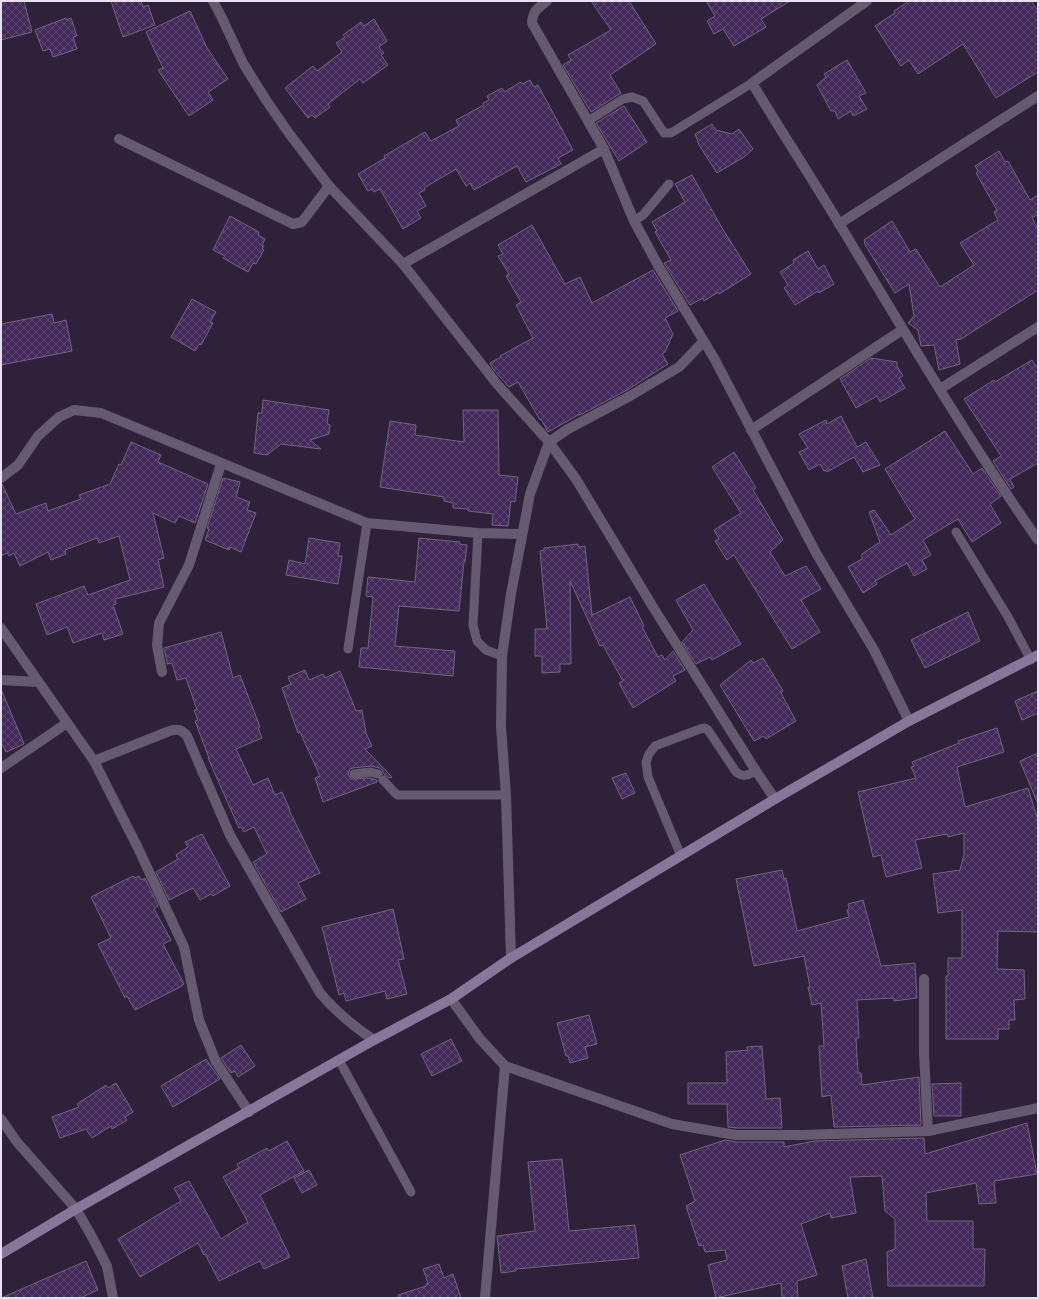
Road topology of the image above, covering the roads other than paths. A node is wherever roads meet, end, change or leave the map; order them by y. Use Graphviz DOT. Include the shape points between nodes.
graph roads {
  1 [pos="213,1"];
  2 [pos="547,1"];
  3 [pos="867,1"];
  4 [pos="854,4"];
  5 [pos="752,83"];
  6 [pos="1038,96"];
  7 [pos="588,121"];
  8 [pos="119,139"];
  9 [pos="604,149"];
  10 [pos="669,184"];
  11 [pos="329,186"];
  12 [pos="634,221"];
  13 [pos="839,224"];
  14 [pos="403,264"];
  15 [pos="1038,327"];
  16 [pos="902,330"];
  17 [pos="703,342"];
  18 [pos="940,389"];
  19 [pos="751,430"];
  20 [pos="549,442"];
  21 [pos="221,464"];
  22 [pos="1,478"];
  23 [pos="367,523"];
  24 [pos="956,532"];
  25 [pos="478,533"];
  26 [pos="522,534"];
  27 [pos="1038,540"];
  28 [pos="1,628"];
  29 [pos="348,649"];
  30 [pos="502,656"];
  31 [pos="1034,658"];
  32 [pos="162,672"];
  33 [pos="1,680"];
  34 [pos="38,682"];
  35 [pos="909,721"];
  36 [pos="68,723"];
  37 [pos="94,761"];
  38 [pos="1,768"];
  39 [pos="756,771"];
  40 [pos="354,774"];
  41 [pos="506,795"];
  42 [pos="775,799"];
  43 [pos="681,856"];
  44 [pos="511,958"];
  45 [pos="924,979"];
  46 [pos="451,999"];
  47 [pos="374,1040"];
  48 [pos="339,1060"];
  49 [pos="505,1066"];
  50 [pos="1038,1108"];
  51 [pos="249,1112"];
  52 [pos="1,1119"];
  53 [pos="928,1131"];
  54 [pos="411,1192"];
  55 [pos="76,1209"];
  56 [pos="1,1254"];
  57 [pos="113,1298"];
  58 [pos="485,1298"];
  1 -- 11 [label="street" via="243,63 288,132"];
  2 -- 7 [label="street" via="532,15 532,23"];
  3 -- 4 [label="street"];
  4 -- 5 [label="street"];
  5 -- 7 [label="lane" via="671,133 664,133 643,101 632,97"];
  5 -- 13 [label="street"];
  6 -- 13 [label="street"];
  7 -- 9 [label="street"];
  8 -- 11 [label="street" via="293,224 302,222"];
  9 -- 12 [label="street"];
  9 -- 14 [label="street"];
  10 -- 12 [label="lane" via="643,215"];
  11 -- 14 [label="street"];
  12 -- 17 [label="street"];
  13 -- 16 [label="street"];
  14 -- 20 [label="street" via="497,384"];
  15 -- 18 [label="street"];
  16 -- 18 [label="street"];
  16 -- 19 [label="street"];
  17 -- 19 [label="street"];
  17 -- 20 [label="street" via="679,367"];
  18 -- 27 [label="street" via="999,484"];
  19 -- 35 [label="street" via="816,553 874,650"];
  20 -- 26 [label="street" via="530,494"];
  20 -- 39 [label="street" via="576,479"];
  21 -- 22 [label="street" via="101,413 74,410 59,417 38,436 18,465"];
  21 -- 23 [label="street"];
  21 -- 32 [label="street" via="189,565 159,623 158,645"];
  23 -- 25 [label="street"];
  23 -- 29 [label="lane"];
  24 -- 31 [label="lane"];
  25 -- 26 [label="street"];
  25 -- 30 [label="lane" via="473,625 477,641 486,650"];
  26 -- 30 [label="street"];
  28 -- 34 [label="street"];
  30 -- 41 [label="street" via="501,727"];
  31 -- 35 [label="main road"];
  33 -- 34 [label="street"];
  34 -- 36 [label="street"];
  35 -- 42 [label="main road"];
  36 -- 37 [label="street"];
  36 -- 38 [label="street"];
  37 -- 47 [label="street" via="167,732 178,729 184,732 230,835 320,993 350,1024"];
  37 -- 51 [label="street" via="184,946 199,1020 216,1062"];
  39 -- 42 [label="street"];
  39 -- 43 [label="lane" via="745,776 736,772 705,728 655,746 646,762 648,777"];
  40 -- 41 [label="lane" via="370,772 380,777 397,795"];
  41 -- 44 [label="street"];
  42 -- 43 [label="main road"];
  43 -- 44 [label="main road"];
  44 -- 46 [label="main road"];
  45 -- 53 [label="street"];
  46 -- 47 [label="main road"];
  46 -- 49 [label="street" via="480,1039"];
  47 -- 48 [label="main road"];
  48 -- 51 [label="main road"];
  48 -- 54 [label="lane"];
  49 -- 53 [label="street" via="672,1124 736,1135"];
  49 -- 58 [label="street"];
  50 -- 53 [label="street"];
  51 -- 55 [label="main road"];
  52 -- 55 [label="street" via="17,1142"];
  55 -- 56 [label="main road"];
  55 -- 57 [label="street" via="107,1266"];
}
